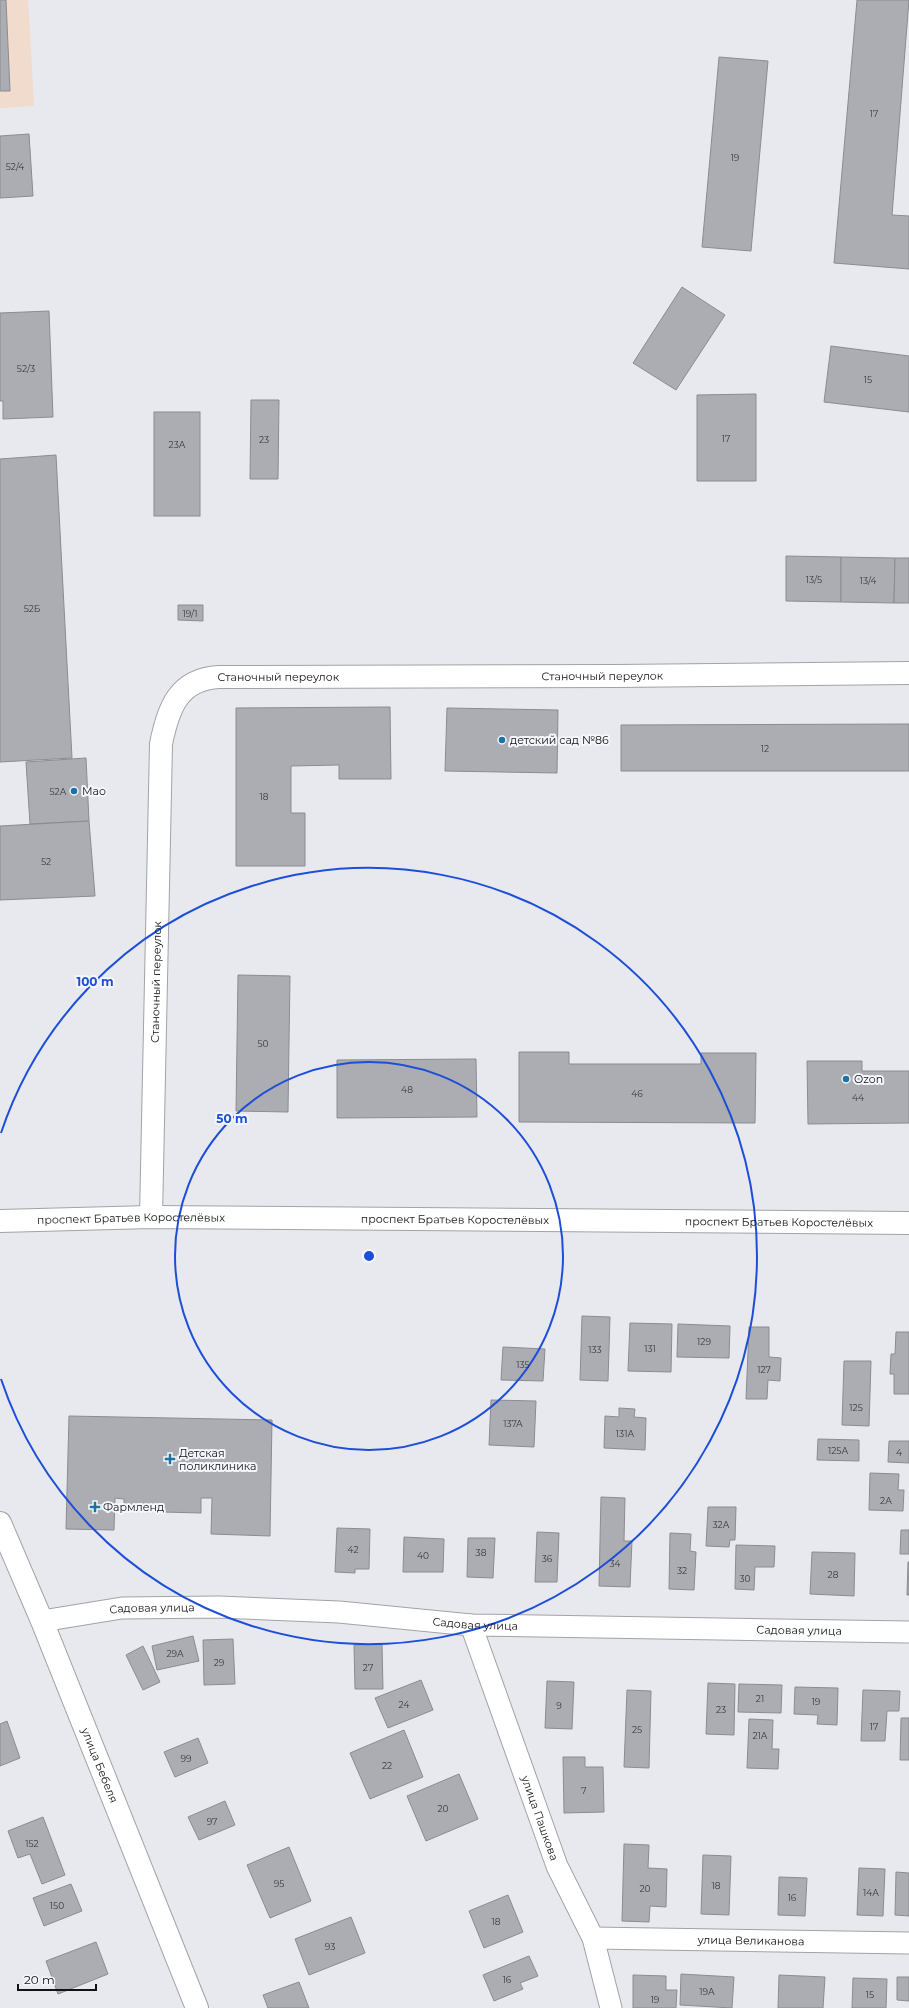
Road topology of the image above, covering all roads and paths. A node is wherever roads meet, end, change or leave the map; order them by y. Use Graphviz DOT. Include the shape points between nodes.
graph roads {
  1 [pos="909,673"];
  2 [pos="151,1217"];
  3 [pos="0,1220"];
  4 [pos="909,1223"];
  5 [pos="0,1523"];
  6 [pos="42,1621"];
  7 [pos="471,1625"];
  8 [pos="909,1632"];
  9 [pos="593,1938"];
  10 [pos="909,1943"];
  11 [pos="197,2008"];
  12 [pos="611,2008"];
  1 -- 2 [label="main road, Станочный переулок" via="219,677 204,678 189,685 178,697 166,719 161,744"];
  2 -- 3 [label="main road, проспект Братьев Коростелёвых"];
  2 -- 4 [label="main road, проспект Братьев Коростелёвых"];
  5 -- 6 [label="main road, улица Бебеля"];
  6 -- 7 [label="street, Садовая улица" via="122,1608 220,1607 338,1612"];
  6 -- 11 [label="main road, улица Бебеля"];
  7 -- 8 [label="street, Садовая улица"];
  7 -- 9 [label="street, улица Пашкова" via="557,1866"];
  9 -- 10 [label="street, улица Великанова"];
  9 -- 12 [label="street, улица Пашкова"];
}
